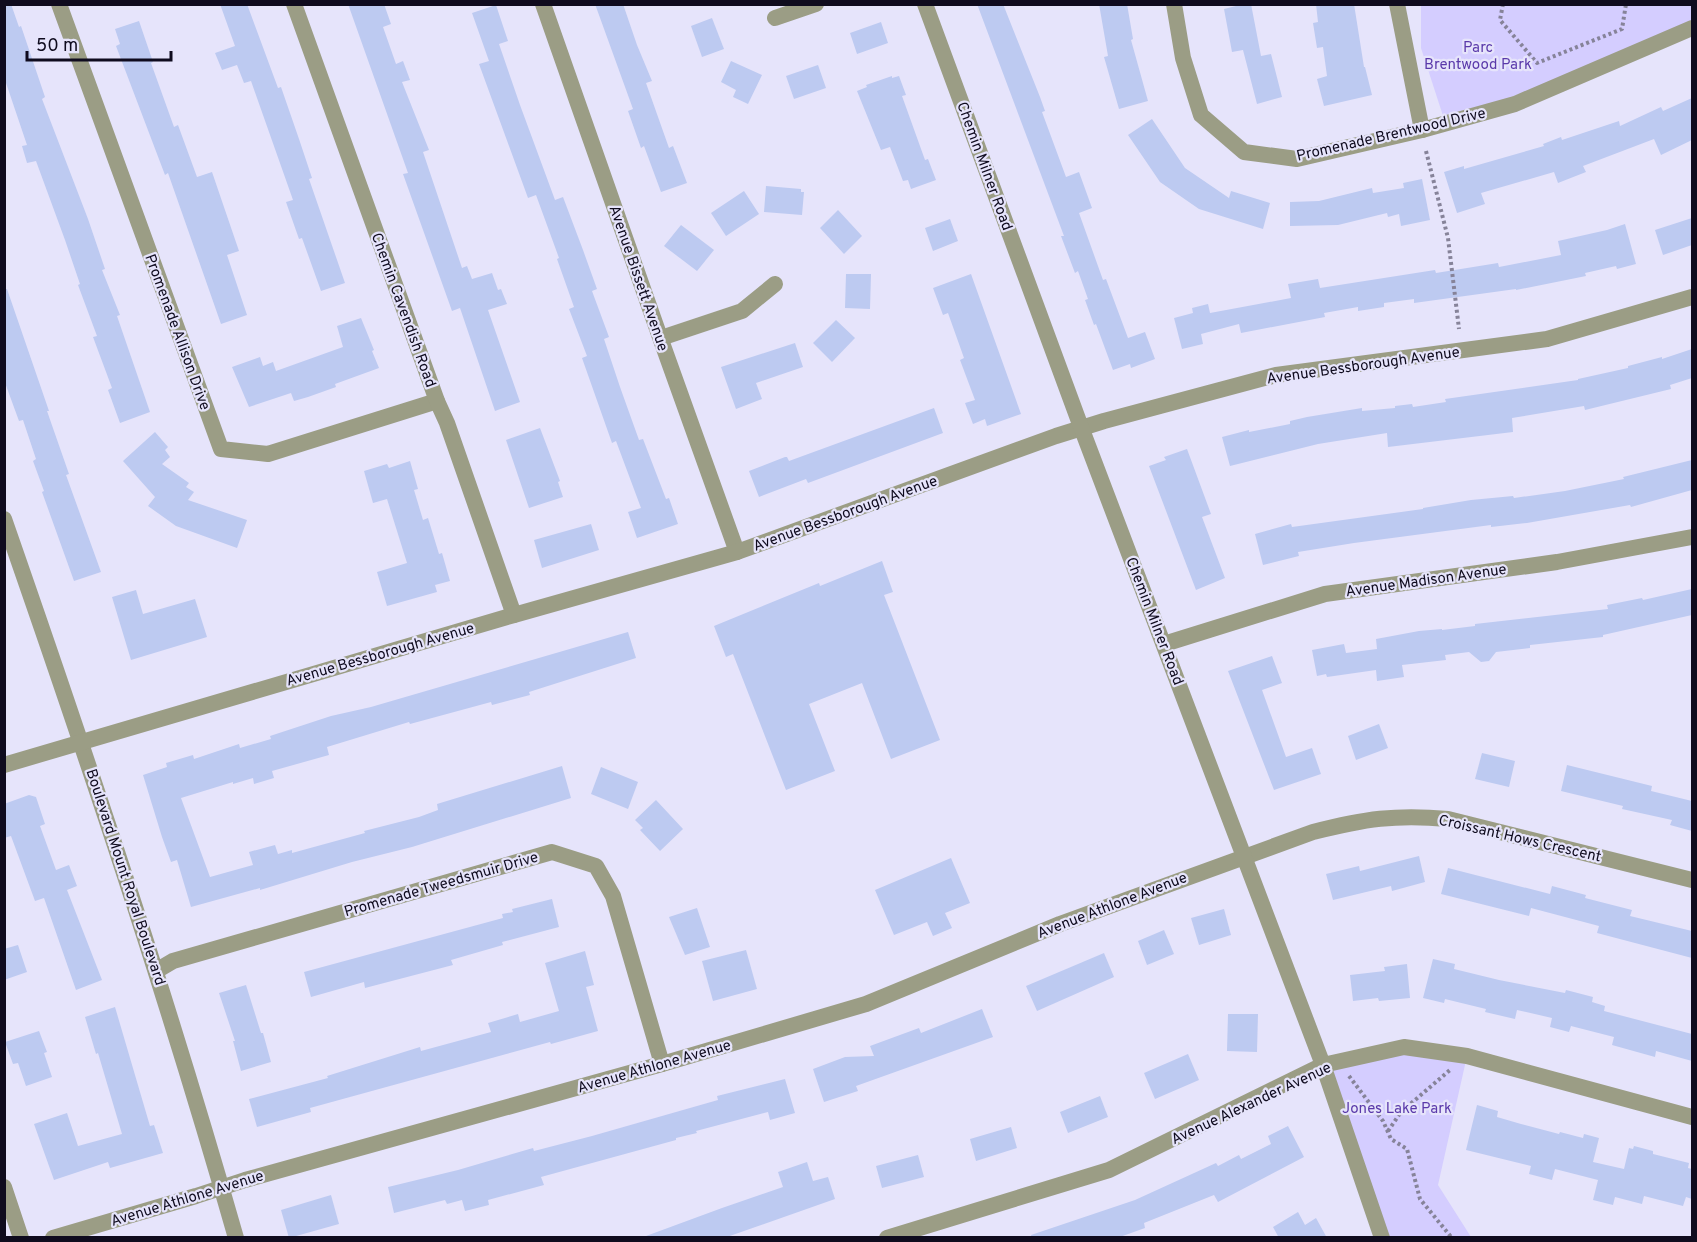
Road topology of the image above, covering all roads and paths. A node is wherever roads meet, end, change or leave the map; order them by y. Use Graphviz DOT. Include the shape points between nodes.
graph roads {
  1 [pos="59,4"];
  2 [pos="294,4"];
  3 [pos="543,4"];
  4 [pos="816,4"];
  5 [pos="925,4"];
  6 [pos="1174,4"];
  7 [pos="1397,4"];
  8 [pos="1503,4"];
  9 [pos="1626,4"];
  10 [pos="775,18"];
  11 [pos="1692,28"];
  12 [pos="1422,130"];
  13 [pos="1426,152"];
  14 [pos="775,284"];
  15 [pos="1692,297"];
  16 [pos="1459,329"];
  17 [pos="661,338"];
  18 [pos="437,401"];
  19 [pos="1081,428"];
  20 [pos="4,519"];
  21 [pos="1692,537"];
  22 [pos="737,552"];
  23 [pos="514,615"];
  24 [pos="1164,644"];
  25 [pos="82,741"];
  26 [pos="4,765"];
  27 [pos="1243,858"];
  28 [pos="1692,880"];
  29 [pos="156,971"];
  30 [pos="1467,1056"];
  31 [pos="663,1064"];
  32 [pos="1323,1065"];
  33 [pos="1349,1076"];
  34 [pos="1692,1117"];
  35 [pos="1388,1131"];
  36 [pos="4,1187"];
  37 [pos="222,1188"];
  38 [pos="21,1238"];
  39 [pos="53,1238"];
  40 [pos="236,1238"];
  41 [pos="887,1238"];
  42 [pos="1382,1238"];
  43 [pos="1452,1238"];
  1 -- 18 [label="street, Promenade Allison Drive" via="221,449 267,454"];
  2 -- 18 [label="street, Chemin Cavendish Road"];
  3 -- 17 [label="street, Avenue Bissett Avenue"];
  4 -- 10 [label="street"];
  5 -- 19 [label="street, Chemin Milner Road"];
  6 -- 12 [label="street, Promenade Brentwood Drive" via="1183,58 1201,115 1244,152 1297,159"];
  7 -- 12 [label="street"];
  8 -- 9 [label="path" via="1500,20 1538,63 1622,29"];
  11 -- 12 [label="street, Promenade Brentwood Drive" via="1515,104"];
  13 -- 16 [label="path" via="1448,238"];
  14 -- 17 [label="street" via="742,311"];
  15 -- 19 [label="street, Avenue Bessborough Avenue" via="1547,339 1276,375"];
  17 -- 22 [label="street, Avenue Bissett Avenue"];
  18 -- 23 [label="street, Chemin Cavendish Road"];
  19 -- 22 [label="street, Avenue Bessborough Avenue"];
  19 -- 24 [label="street, Chemin Milner Road"];
  20 -- 25 [label="street, Boulevard Mount Royal Boulevard"];
  21 -- 24 [label="street, Avenue Madison Avenue" via="1557,562 1325,594"];
  22 -- 23 [label="street, Avenue Bessborough Avenue"];
  23 -- 25 [label="street, Avenue Bessborough Avenue"];
  24 -- 27 [label="street, Chemin Milner Road"];
  25 -- 26 [label="street, Avenue Bessborough Avenue"];
  25 -- 29 [label="street, Boulevard Mount Royal Boulevard"];
  27 -- 28 [label="street, Croissant Hows Crescent" via="1356,821 1418,816 1448,819"];
  27 -- 31 [label="street, Avenue Athlone Avenue" via="1060,924 866,1004"];
  27 -- 32 [label="street, Chemin Milner Road"];
  29 -- 31 [label="street, Promenade Tweedsmuir Drive" via="173,961 552,852 596,866 613,896"];
  29 -- 37 [label="street, Boulevard Mount Royal Boulevard"];
  30 -- 32 [label="street, Avenue Alexander Avenue" via="1404,1047"];
  30 -- 34 [label="street, Avenue Alexander Avenue"];
  30 -- 35 [label="path" via="1401,1112"];
  31 -- 37 [label="street, Avenue Athlone Avenue"];
  32 -- 41 [label="street, Avenue Alexander Avenue" via="1109,1170"];
  32 -- 42 [label="street, Chemin Milner Road"];
  33 -- 35 [label="path"];
  35 -- 43 [label="path" via="1391,1139 1407,1149 1420,1199"];
  36 -- 38 [label="street"];
  37 -- 39 [label="street, Avenue Athlone Avenue"];
  37 -- 40 [label="street, Boulevard Mount Royal Boulevard"];
}
